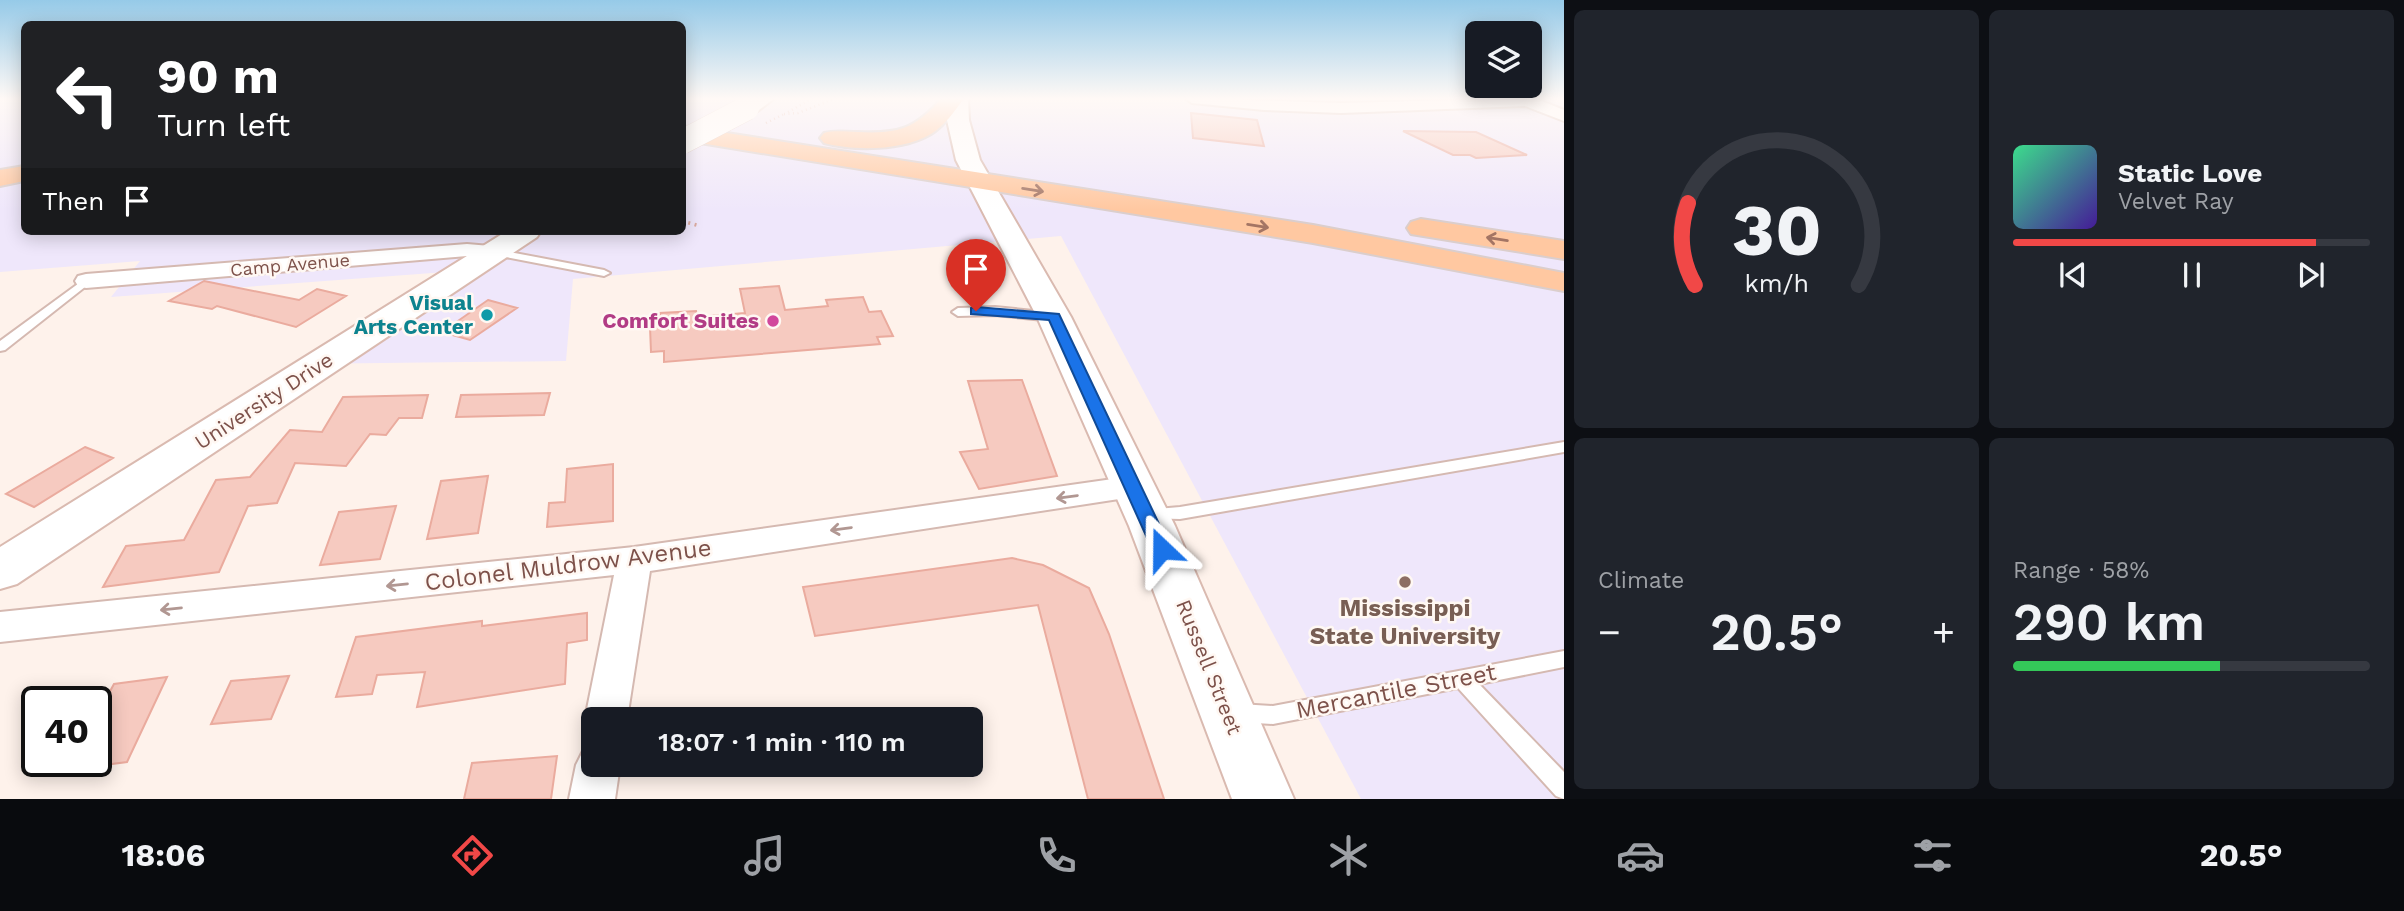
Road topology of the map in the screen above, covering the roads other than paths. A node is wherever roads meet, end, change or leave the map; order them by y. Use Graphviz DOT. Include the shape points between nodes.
graph roads {
  1 [pos="700,135"];
  2 [pos="804,135"];
  3 [pos="902,135"];
  4 [pos="963,135"];
  5 [pos="822,138"];
  6 [pos="21,168"];
  7 [pos="0,171"];
  8 [pos="974,171"];
  9 [pos="21,174"];
  10 [pos="0,178"];
  11 [pos="521,235"];
  12 [pos="1564,250"];
  13 [pos="494,252"];
  14 [pos="604,273"];
  15 [pos="86,281"];
  16 [pos="1564,282"];
  17 [pos="958,312"];
  18 [pos="1054,317"];
  19 [pos="0,347"];
  20 [pos="1564,447"];
  21 [pos="1140,501"];
  22 [pos="634,560"];
  23 [pos="0,570"];
  24 [pos="0,626"];
  25 [pos="1564,659"];
  26 [pos="1463,680"];
  27 [pos="608,707"];
  28 [pos="1227,713"];
  29 [pos="596,777"];
  30 [pos="1564,788"];
  31 [pos="592,799"];
  32 [pos="1263,799"];
  1 -- 8 [label="main road"];
  2 -- 5 [label="main road"];
  3 -- 5 [label="main road"];
  4 -- 8 [label="street, Russell Street"];
  5 -- 8 [label="main road"];
  6 -- 7 [label="main road"];
  12 -- 8 [label="main road, one-way"];
  8 -- 16 [label="main road, one-way"];
  8 -- 18 [label="street, Russell Street"];
  9 -- 10 [label="main road"];
  11 -- 13 [label="street, University Drive"];
  13 -- 14 [label="lane"];
  13 -- 15 [label="street, Camp Avenue" via="467,250"];
  13 -- 23 [label="street, University Drive"];
  15 -- 19 [label="lane"];
  17 -- 18 [label="lane"];
  18 -- 21 [label="street, Russell Street"];
  20 -- 21 [label="lane" via="1180,513"];
  21 -- 22 [label="street, Colonel Muldrow Avenue, one-way"];
  21 -- 28 [label="street, Russell Street"];
  22 -- 24 [label="street, Colonel Muldrow Avenue, one-way"];
  22 -- 27 [label="street"];
  25 -- 26 [label="lane, Mercantile Street"];
  26 -- 28 [label="lane, Mercantile Street" via="1273,715"];
  26 -- 30 [label="lane"];
  28 -- 32 [label="street, Russell Street"];
  29 -- 31 [label="street"];
}
